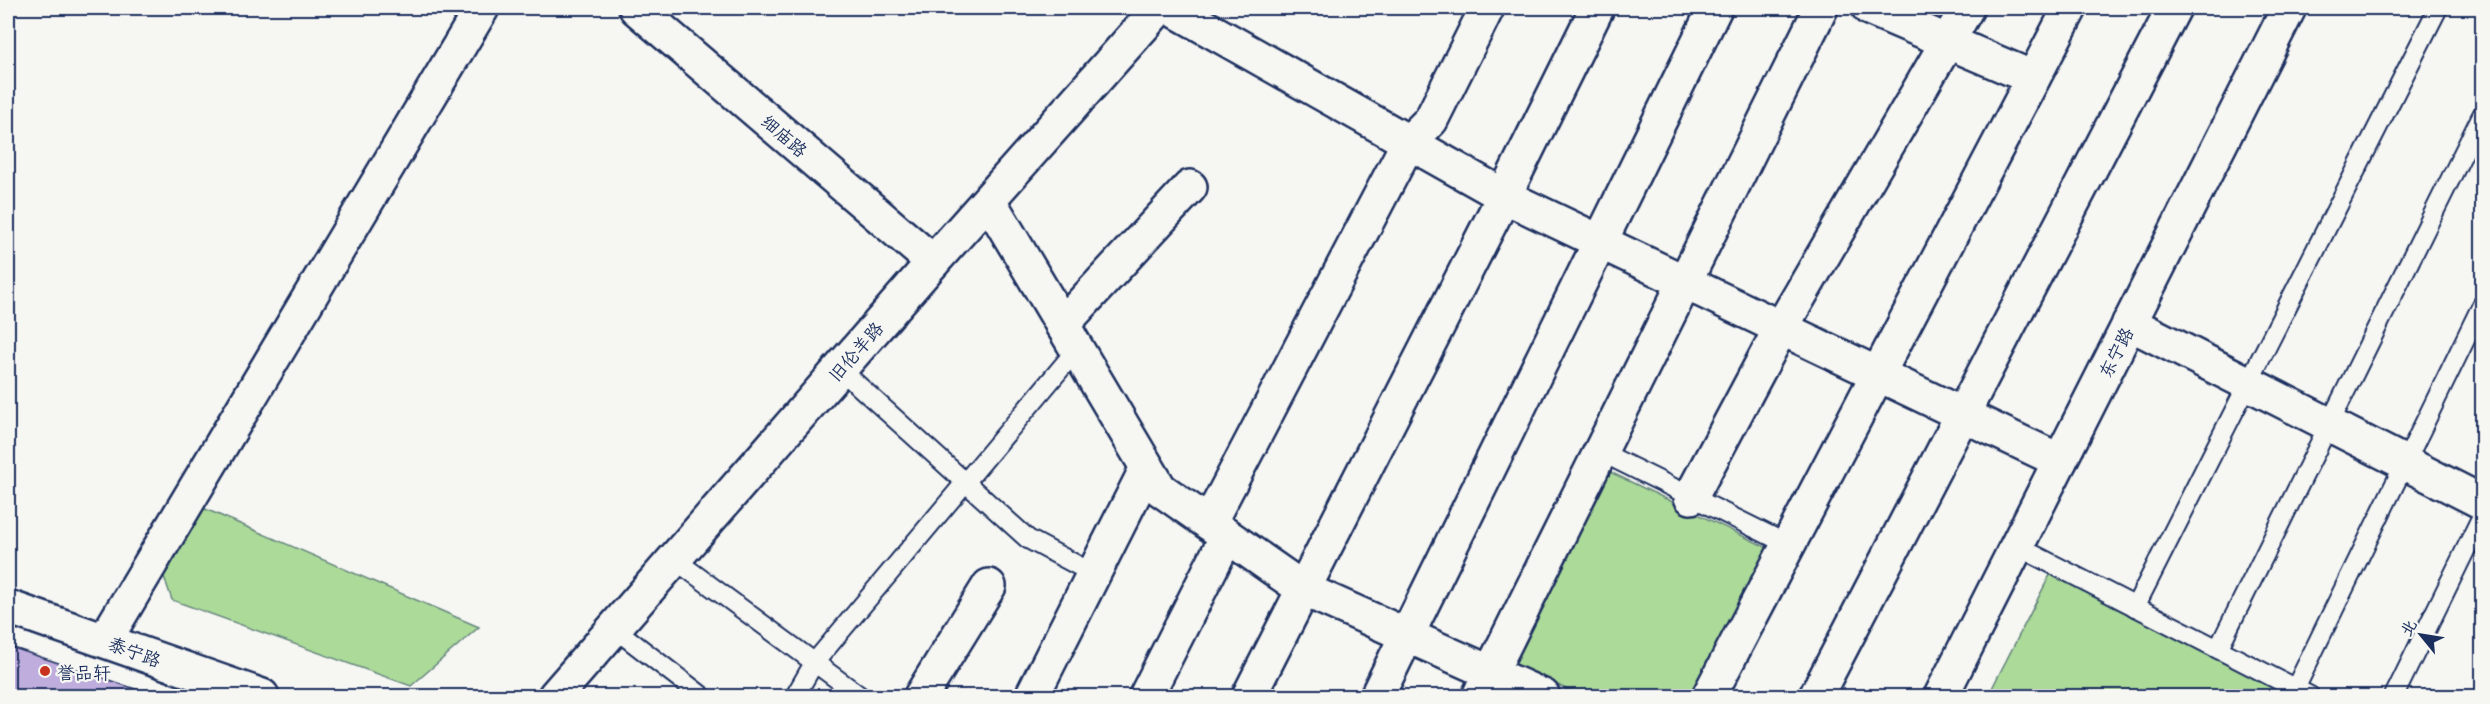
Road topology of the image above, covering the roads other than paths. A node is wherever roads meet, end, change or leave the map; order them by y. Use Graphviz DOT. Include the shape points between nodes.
graph roads {
  1 [pos="482,8"];
  2 [pos="636,8"];
  3 [pos="1159,8"];
  4 [pos="1171,8"];
  5 [pos="1487,8"];
  6 [pos="1597,8"];
  7 [pos="1715,8"];
  8 [pos="1821,8"];
  9 [pos="1869,8"];
  10 [pos="1967,8"];
  11 [pos="2070,8"];
  12 [pos="2289,8"];
  13 [pos="2439,8"];
  14 [pos="2171,9"];
  15 [pos="1948,41"];
  16 [pos="2033,78"];
  17 [pos="2481,123"];
  18 [pos="1408,143"];
  19 [pos="1190,187"];
  20 [pos="1504,195"];
  21 [pos="989,201"];
  22 [pos="1600,241"];
  23 [pos="933,262"];
  24 [pos="1685,282"];
  25 [pos="2482,304"];
  26 [pos="2129,323"];
  27 [pos="1781,328"];
  28 [pos="1070,337"];
  29 [pos="840,369"];
  30 [pos="1878,375"];
  31 [pos="2249,384"];
  32 [pos="1962,414"];
  33 [pos="2329,424"];
  34 [pos="1601,452"];
  35 [pos="2060,461"];
  36 [pos="2405,463"];
  37 [pos="1147,468"];
  38 [pos="965,482"];
  39 [pos="1691,497"];
  40 [pos="2482,502"];
  41 [pos="2482,516"];
  42 [pos="1218,530"];
  43 [pos="1788,545"];
  44 [pos="2017,546"];
  45 [pos="674,559"];
  46 [pos="1094,574"];
  47 [pos="990,585"];
  48 [pos="1303,589"];
  49 [pos="8,607"];
  50 [pos="2135,607"];
  51 [pos="614,628"];
  52 [pos="1407,636"];
  53 [pos="105,640"];
  54 [pos="2218,649"];
  55 [pos="814,663"];
  56 [pos="1485,685"];
  57 [pos="2302,693"];
  58 [pos="262,696"];
  59 [pos="555,696"];
  60 [pos="702,696"];
  61 [pos="795,696"];
  62 [pos="860,696"];
  63 [pos="921,696"];
  64 [pos="1032,696"];
  65 [pos="1146,696"];
  66 [pos="1249,696"];
  67 [pos="1377,696"];
  68 [pos="1543,696"];
  69 [pos="1709,696"];
  70 [pos="1816,696"];
  71 [pos="1941,696"];
  72 [pos="2394,696"];
  1 -- 53 [label="street"];
  2 -- 23 [label="street, 细庙路"];
  3 -- 21 [label="street, 旧伦羊路"];
  4 -- 18 [label="street"];
  5 -- 18 [label="street" via="1431,120"];
  6 -- 20 [label="street"];
  7 -- 22 [label="street"];
  8 -- 24 [label="street"];
  9 -- 15 [label="street"];
  10 -- 15 [label="street"];
  11 -- 16 [label="street"];
  12 -- 26 [label="street, 东宁路"];
  13 -- 31 [label="lane"];
  14 -- 32 [label="street"];
  15 -- 16 [label="street"];
  15 -- 27 [label="street"];
  16 -- 30 [label="street"];
  17 -- 33 [label="lane"];
  18 -- 20 [label="street"];
  18 -- 42 [label="street"];
  19 -- 28 [label="street"];
  20 -- 22 [label="street"];
  20 -- 48 [label="street"];
  21 -- 23 [label="street, 旧伦羊路"];
  21 -- 28 [label="street"];
  22 -- 24 [label="street"];
  22 -- 52 [label="street"];
  23 -- 29 [label="street, 旧伦羊路"];
  24 -- 27 [label="street"];
  24 -- 34 [label="street"];
  25 -- 36 [label="lane"];
  26 -- 31 [label="street"];
  26 -- 35 [label="street, 东宁路"];
  27 -- 30 [label="street"];
  27 -- 39 [label="street"];
  28 -- 37 [label="street"];
  28 -- 38 [label="lane"];
  29 -- 38 [label="lane"];
  29 -- 45 [label="street, 旧伦羊路"];
  30 -- 32 [label="street"];
  30 -- 43 [label="street"];
  31 -- 33 [label="street"];
  31 -- 50 [label="lane"];
  32 -- 35 [label="street"];
  32 -- 70 [label="street"];
  33 -- 36 [label="street"];
  33 -- 54 [label="lane"];
  34 -- 39 [label="lane"];
  34 -- 56 [label="street"];
  35 -- 44 [label="street, 东宁路"];
  36 -- 40 [label="street"];
  36 -- 57 [label="lane"];
  37 -- 42 [label="street" via="1160,489"];
  37 -- 46 [label="street"];
  38 -- 46 [label="lane" via="1028,539"];
  38 -- 55 [label="lane"];
  39 -- 43 [label="lane"];
  41 -- 72 [label="lane"];
  42 -- 48 [label="street"];
  42 -- 65 [label="street"];
  43 -- 69 [label="street"];
  44 -- 50 [label="lane"];
  44 -- 71 [label="street, 东宁路"];
  45 -- 51 [label="street, 旧伦羊路"];
  45 -- 55 [label="lane"];
  46 -- 64 [label="street"];
  47 -- 63 [label="street"];
  48 -- 52 [label="street"];
  48 -- 66 [label="street"];
  49 -- 53 [label="street, 泰宁路"];
  50 -- 54 [label="lane"];
  51 -- 59 [label="street, 旧伦羊路"];
  51 -- 60 [label="lane"];
  52 -- 56 [label="street"];
  52 -- 67 [label="street"];
  53 -- 58 [label="street, 泰宁路"];
  54 -- 57 [label="lane"];
  55 -- 61 [label="lane"];
  55 -- 62 [label="lane"];
  56 -- 68 [label="street"];
}
